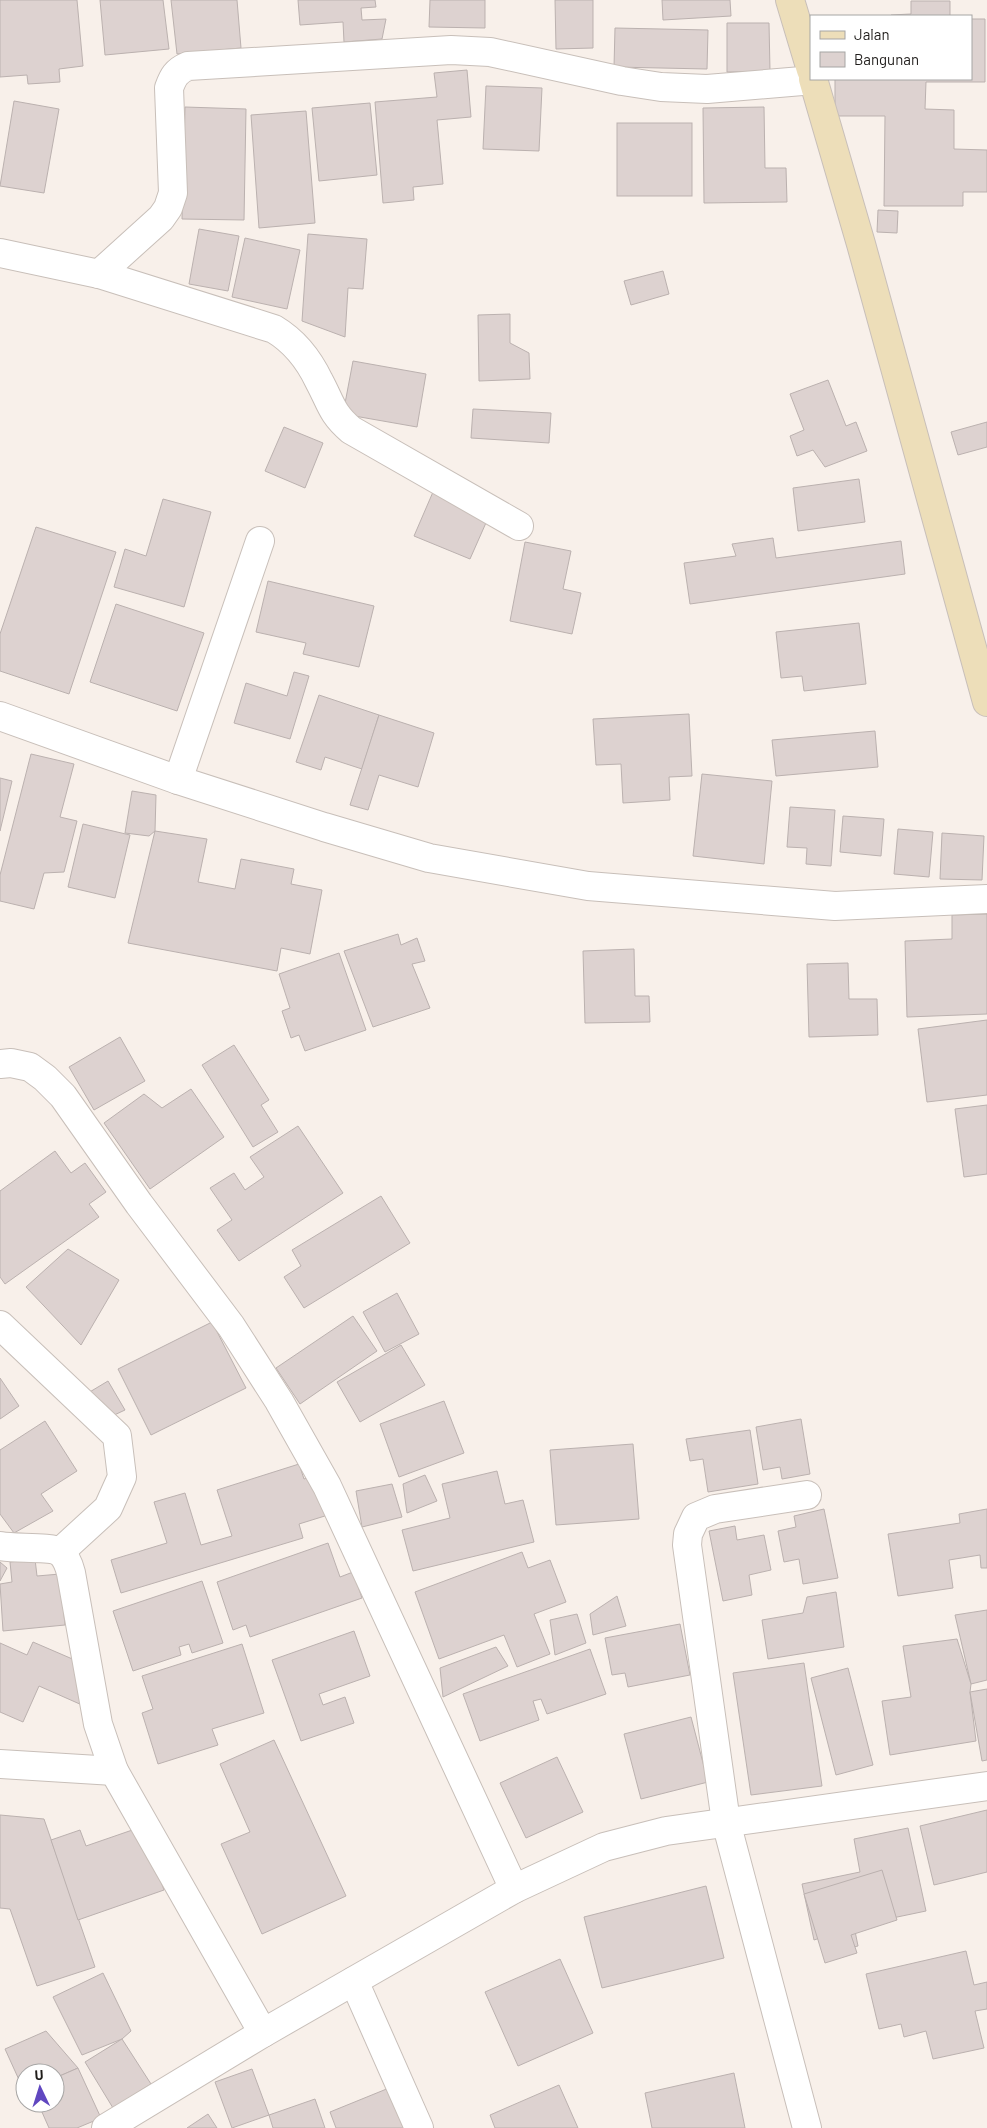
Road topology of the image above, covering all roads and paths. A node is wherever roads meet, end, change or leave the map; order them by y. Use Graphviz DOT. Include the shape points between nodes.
graph roads {
  1 [pos="790,0"];
  2 [pos="810,67"];
  3 [pos="810,77"];
  4 [pos="814,80"];
  5 [pos="0,253"];
  6 [pos="99,274"];
  7 [pos="519,526"];
  8 [pos="260,541"];
  9 [pos="987,702"];
  10 [pos="0,716"];
  11 [pos="178,780"];
  12 [pos="987,899"];
  13 [pos="0,1064"];
  14 [pos="0,1325"];
  15 [pos="807,1495"];
  16 [pos="0,1546"];
  17 [pos="60,1552"];
  18 [pos="0,1764"];
  19 [pos="114,1771"];
  20 [pos="987,1786"];
  21 [pos="726,1822"];
  22 [pos="514,1889"];
  23 [pos="354,1981"];
  24 [pos="263,2034"];
  25 [pos="106,2128"];
  26 [pos="419,2128"];
  27 [pos="807,2128"];
  1 -- 2 [label="main road"];
  3 -- 6 [label="street" via="707,89 661,87 490,52 451,50 188,66 180,69 169,88 173,193 168,208"];
  4 -- 9 [label="main road"];
  5 -- 6 [label="street"];
  6 -- 7 [label="street" via="274,329 286,336 319,380 338,419 351,430"];
  8 -- 11 [label="street"];
  10 -- 11 [label="street"];
  11 -- 12 [label="street" via="429,858 588,886 835,906"];
  13 -- 22 [label="street" via="30,1067 63,1096 231,1326 279,1401 327,1486"];
  14 -- 17 [label="street" via="117,1436 122,1477 108,1508"];
  15 -- 21 [label="street" via="715,1509 696,1517 688,1534"];
  16 -- 17 [label="street"];
  17 -- 19 [label="street" via="71,1573 98,1724"];
  18 -- 19 [label="street"];
  19 -- 24 [label="street"];
  20 -- 21 [label="street"];
  21 -- 22 [label="street" via="666,1831 604,1847"];
  21 -- 27 [label="street"];
  22 -- 23 [label="street"];
  23 -- 24 [label="street"];
  23 -- 26 [label="street"];
  24 -- 25 [label="street"];
}
